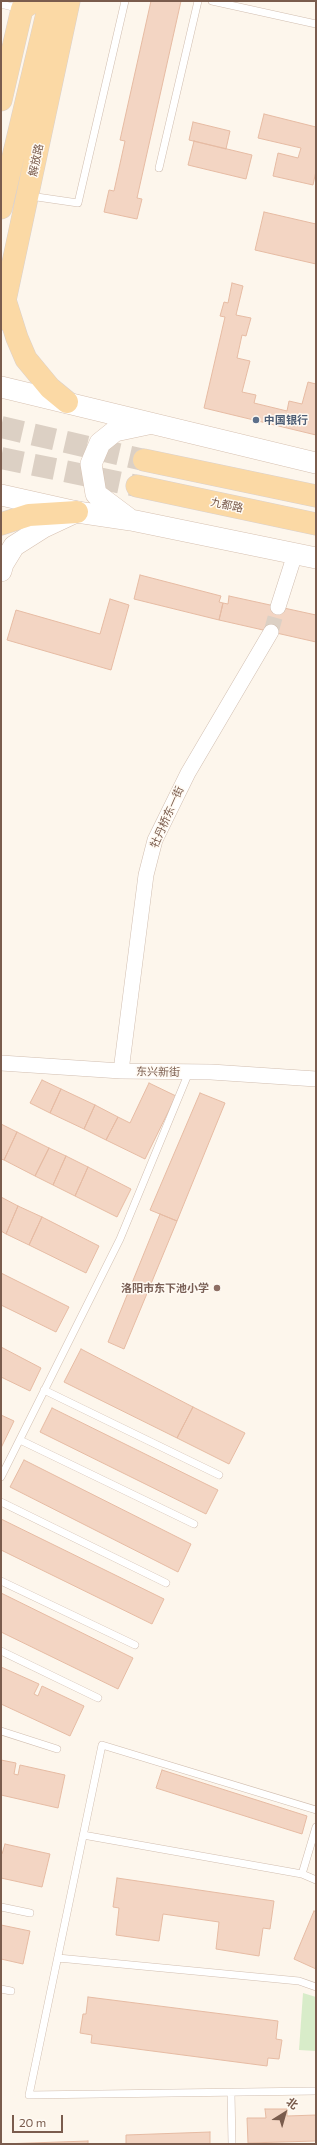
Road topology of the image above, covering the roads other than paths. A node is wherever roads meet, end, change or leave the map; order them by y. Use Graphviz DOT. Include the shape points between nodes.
graph roads {
  1 [pos="50,1"];
  2 [pos="69,1"];
  3 [pos="125,1"];
  4 [pos="198,1"];
  5 [pos="212,1"];
  6 [pos="1,4"];
  7 [pos="28,5"];
  8 [pos="316,24"];
  9 [pos="1,100"];
  10 [pos="159,168"];
  11 [pos="28,196"];
  12 [pos="1,208"];
  13 [pos="3,309"];
  14 [pos="1,387"];
  15 [pos="68,402"];
  16 [pos="155,423"];
  17 [pos="144,460"];
  18 [pos="316,463"];
  19 [pos="137,486"];
  20 [pos="1,495"];
  21 [pos="316,496"];
  22 [pos="77,512"];
  23 [pos="131,520"];
  24 [pos="1,524"];
  25 [pos="316,524"];
  26 [pos="295,554"];
  27 [pos="316,558"];
  28 [pos="1,571"];
  29 [pos="278,607"];
  30 [pos="271,632"];
  31 [pos="1,1063"];
  32 [pos="121,1071"];
  33 [pos="189,1072"];
  34 [pos="316,1079"];
  35 [pos="44,1390"];
  36 [pos="20,1440"];
  37 [pos="219,1475"];
  38 [pos="1,1477"];
  39 [pos="1,1502"];
  40 [pos="194,1524"];
  41 [pos="1,1581"];
  42 [pos="166,1583"];
  43 [pos="135,1645"];
  44 [pos="1,1651"];
  45 [pos="98,1698"];
  46 [pos="1,1732"];
  47 [pos="57,1749"];
  48 [pos="316,1810"];
  49 [pos="316,1827"];
  50 [pos="83,1835"];
  51 [pos="302,1874"];
  52 [pos="316,1880"];
  53 [pos="1,1907"];
  54 [pos="30,1913"];
  55 [pos="58,1958"];
  56 [pos="316,1986"];
  57 [pos="1,1989"];
  58 [pos="11,1991"];
  59 [pos="316,2091"];
  60 [pos="231,2092"];
  61 [pos="232,2144"];
  1 -- 12 [label="main road, 解放路"];
  2 -- 11 [label="main road, 解放路"];
  3 -- 11 [label="lane" via="78,203"];
  4 -- 10 [label="lane"];
  5 -- 8 [label="lane"];
  6 -- 7 [label="lane"];
  7 -- 9 [label="main road"];
  11 -- 13 [label="main road, 解放路"];
  13 -- 15 [label="main road" via="26,359 50,388"];
  14 -- 15 [label="main road"];
  15 -- 16 [label="main road"];
  16 -- 18 [label="main road"];
  16 -- 23 [label="main road" via="115,431 100,443 91,464 96,494"];
  17 -- 21 [label="main road"];
  19 -- 25 [label="main road, 九都路"];
  20 -- 22 [label="main road"];
  22 -- 23 [label="main road"];
  22 -- 24 [label="main road" via="28,515"];
  22 -- 28 [label="main road" via="44,527 14,546"];
  23 -- 26 [label="main road"];
  26 -- 27 [label="main road"];
  26 -- 29 [label="street"];
  30 -- 32 [label="street, 牡丹桥东一街" via="188,773 155,840 146,875"];
  31 -- 32 [label="street, 东兴新街"];
  32 -- 33 [label="street, 东兴新街"];
  33 -- 34 [label="street, 东兴新街"];
  33 -- 35 [label="lane" via="120,1239"];
  35 -- 36 [label="lane"];
  35 -- 37 [label="lane"];
  36 -- 38 [label="lane"];
  36 -- 40 [label="lane"];
  39 -- 42 [label="lane"];
  41 -- 43 [label="lane"];
  44 -- 45 [label="lane"];
  46 -- 47 [label="lane"];
  48 -- 50 [label="lane" via="102,1745"];
  49 -- 51 [label="lane"];
  50 -- 51 [label="lane"];
  50 -- 55 [label="lane"];
  51 -- 52 [label="lane"];
  53 -- 54 [label="lane"];
  55 -- 56 [label="lane" via="298,1981"];
  55 -- 60 [label="lane" via="29,2095"];
  57 -- 58 [label="lane"];
  59 -- 60 [label="lane"];
  60 -- 61 [label="lane"];
}
